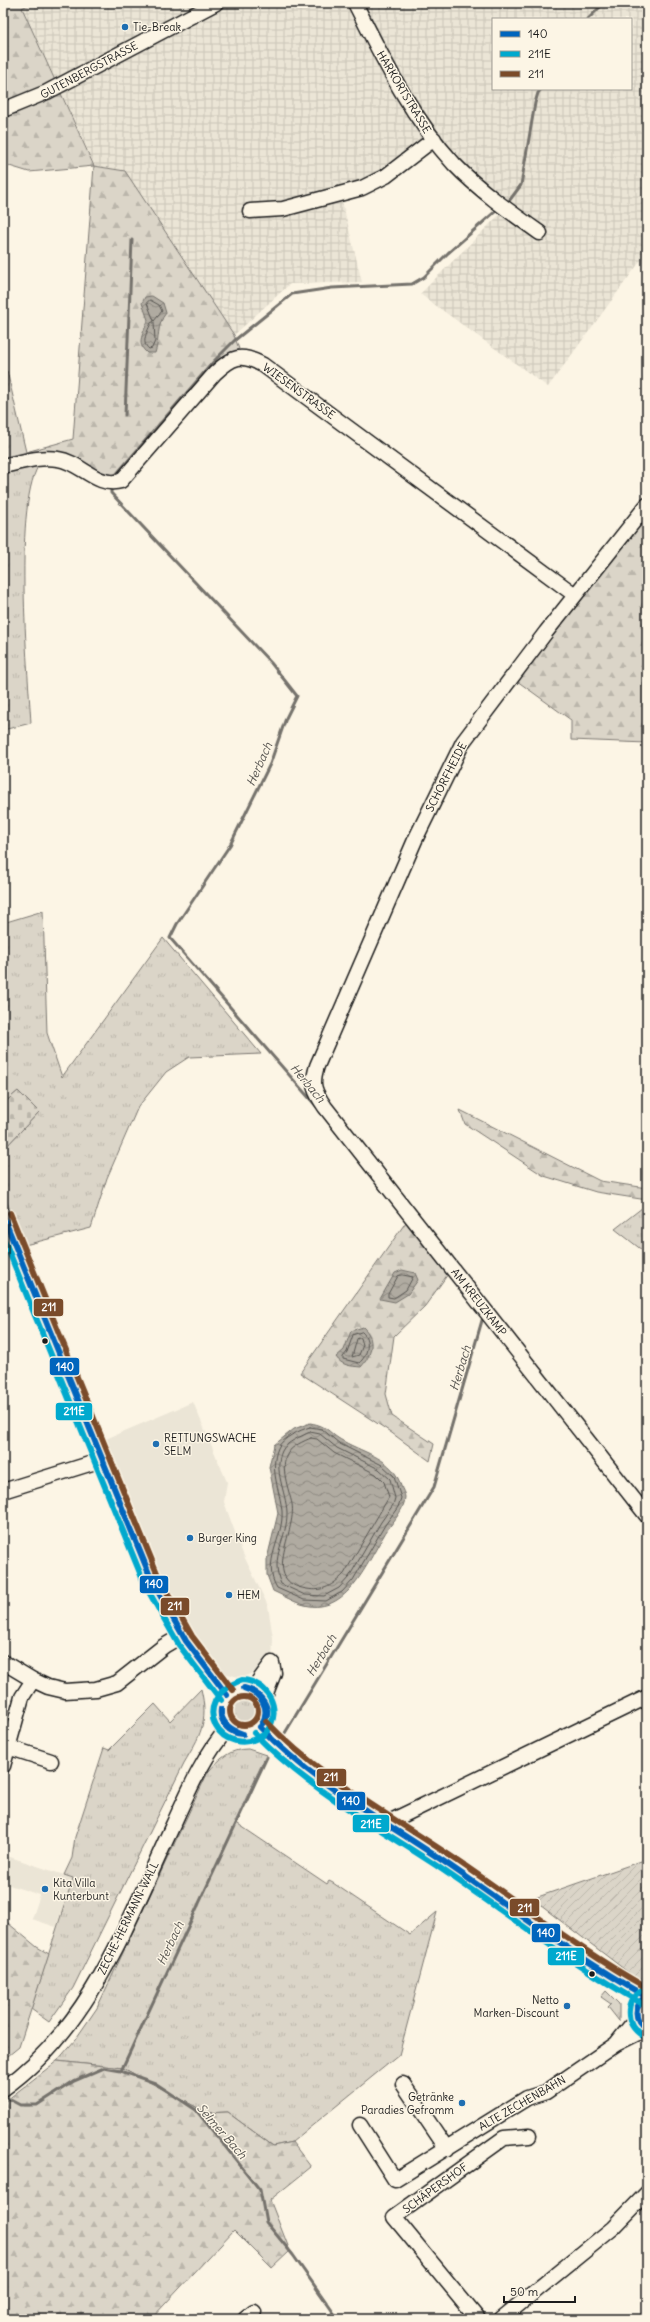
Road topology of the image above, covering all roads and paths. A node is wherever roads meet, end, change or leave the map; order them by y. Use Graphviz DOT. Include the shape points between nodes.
graph roads {
  1 [pos="216,3"];
  2 [pos="355,3"];
  3 [pos="3,110"];
  4 [pos="434,140"];
  5 [pos="250,211"];
  6 [pos="540,233"];
  7 [pos="3,466"];
  8 [pos="647,505"];
  9 [pos="575,595"];
  10 [pos="314,1087"];
  11 [pos="3,1216"];
  12 [pos="102,1460"];
  13 [pos="6,1490"];
  14 [pos="647,1516"];
  15 [pos="181,1636"];
  16 [pos="3,1662"];
  17 [pos="33,1680"];
  18 [pos="227,1695"];
  19 [pos="647,1697"];
  20 [pos="260,1727"];
  21 [pos="228,1728"];
  22 [pos="8,1748"];
  23 [pos="51,1761"];
  24 [pos="3,1766"];
  25 [pos="387,1823"];
  26 [pos="643,2013"];
  27 [pos="403,2084"];
  28 [pos="5,2087"];
  29 [pos="360,2125"];
  30 [pos="528,2136"];
  31 [pos="447,2148"];
  32 [pos="647,2193"];
  33 [pos="478,2319"];
  34 [pos="501,2319"];
  1 -- 3 [label="street, GUTENBERGSTRASSE" via="47,92"];
  2 -- 4 [label="street, HARKORTSTRASSE" via="403,94"];
  4 -- 5 [label="street" via="386,176 362,188 283,209"];
  4 -- 6 [label="street, HARKORTSTRASSE" via="455,164 503,206"];
  7 -- 9 [label="street, WIESENSTRASSE" via="43,458 59,459 102,482 121,481 215,372 231,360 247,357 264,365"];
  8 -- 9 [label="street, SCHORFHEIDE"];
  9 -- 10 [label="street, SCHORFHEIDE" via="463,742 415,840 317,1066 313,1079"];
  10 -- 14 [label="street, AM KREUZKAMP" via="330,1113"];
  11 -- 12 [label="main road"];
  12 -- 13 [label="street"];
  12 -- 15 [label="main road" via="152,1581"];
  15 -- 17 [label="street" via="164,1646 117,1683 96,1688 65,1690 48,1687"];
  15 -- 18 [label="main road" via="197,1660"];
  16 -- 17 [label="street"];
  17 -- 22 [label="street" via="22,1697"];
  18 -- 20 [label="main road" via="243,1688 258,1696 267,1714"];
  18 -- 21 [label="main road" via="220,1712"];
  19 -- 25 [label="street"];
  20 -- 21 [label="main road" via="244,1734"];
  20 -- 25 [label="main road" via="299,1765"];
  21 -- 28 [label="street, ZECHE-HERMANN-WALL" via="218,1740 188,1793 104,1970 80,2011 36,2063"];
  22 -- 23 [label="street"];
  22 -- 24 [label="street"];
  25 -- 26 [label="main road" via="527,1922 615,1980"];
  26 -- 31 [label="street, ALTE ZECHENBAHN" via="616,2044 546,2092 527,2098"];
  27 -- 31 [label="street"];
  29 -- 31 [label="street, ALTE ZECHENBAHN" via="395,2180"];
  30 -- 33 [label="street, SCHÄPERSHOF" via="504,2138 394,2218"];
  32 -- 34 [label="street" via="613,2228"];
}
